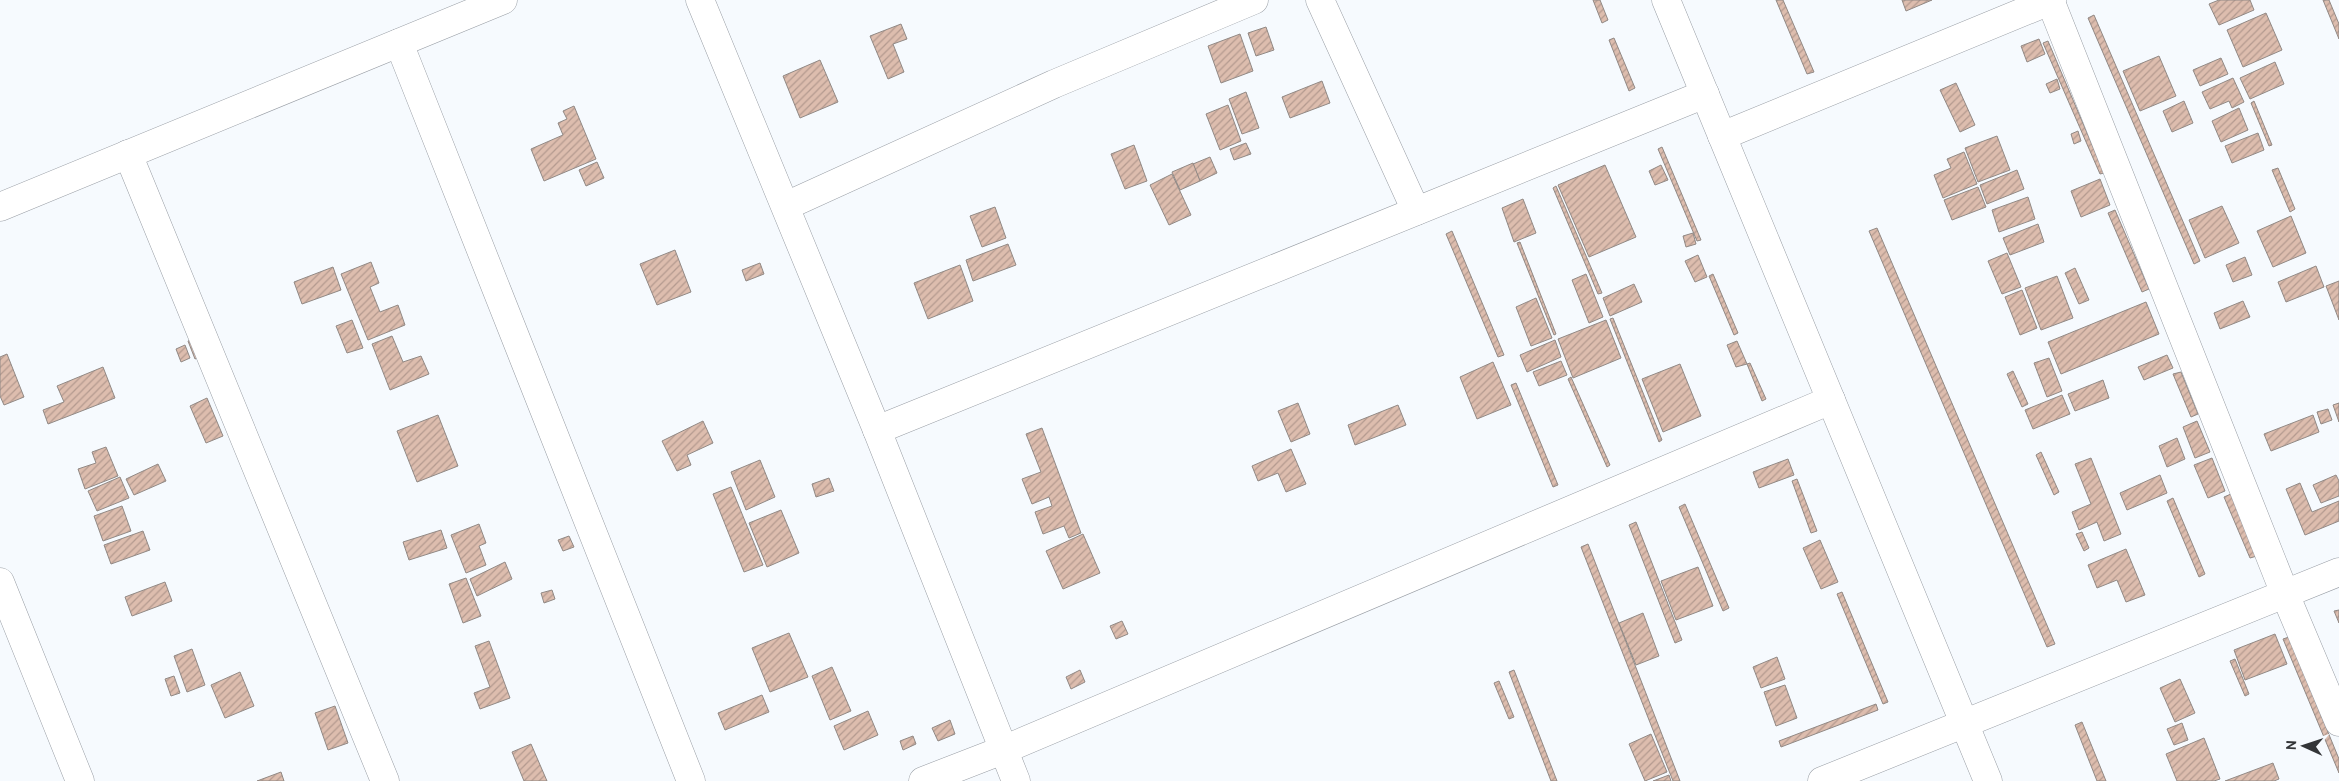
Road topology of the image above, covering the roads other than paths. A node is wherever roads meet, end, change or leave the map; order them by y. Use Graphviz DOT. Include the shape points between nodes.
graph roads {
  1 [pos="503,0"];
  2 [pos="700,0"];
  3 [pos="1254,0"];
  4 [pos="1320,0"];
  5 [pos="1666,0"];
  6 [pos="2051,0"];
  7 [pos="400,43"];
  8 [pos="1705,94"];
  9 [pos="1722,136"];
  10 [pos="128,154"];
  11 [pos="786,206"];
  12 [pos="0,207"];
  13 [pos="1416,211"];
  14 [pos="1831,400"];
  15 [pos="877,430"];
  16 [pos="2339,572"];
  17 [pos="0,582"];
  18 [pos="2285,594"];
  19 [pos="2339,722"];
  20 [pos="1964,725"];
  21 [pos="1003,750"];
  22 [pos="80,781"];
  23 [pos="385,781"];
  24 [pos="691,781"];
  25 [pos="923,781"];
  26 [pos="1016,781"];
  27 [pos="1822,781"];
  28 [pos="1988,781"];
  1 -- 7 [label="street"];
  2 -- 11 [label="street"];
  3 -- 11 [label="street" via="1054,84"];
  4 -- 13 [label="street"];
  5 -- 8 [label="street"];
  6 -- 9 [label="street"];
  6 -- 18 [label="street"];
  7 -- 10 [label="street"];
  7 -- 24 [label="street"];
  8 -- 9 [label="street"];
  8 -- 13 [label="street"];
  9 -- 14 [label="street"];
  10 -- 12 [label="street"];
  10 -- 23 [label="street"];
  11 -- 15 [label="street"];
  13 -- 15 [label="street"];
  14 -- 20 [label="street"];
  14 -- 21 [label="street"];
  15 -- 21 [label="street"];
  16 -- 18 [label="street"];
  17 -- 22 [label="street"];
  18 -- 19 [label="street"];
  18 -- 20 [label="street"];
  20 -- 27 [label="street"];
  20 -- 28 [label="street"];
  21 -- 25 [label="street"];
  21 -- 26 [label="street"];
}
